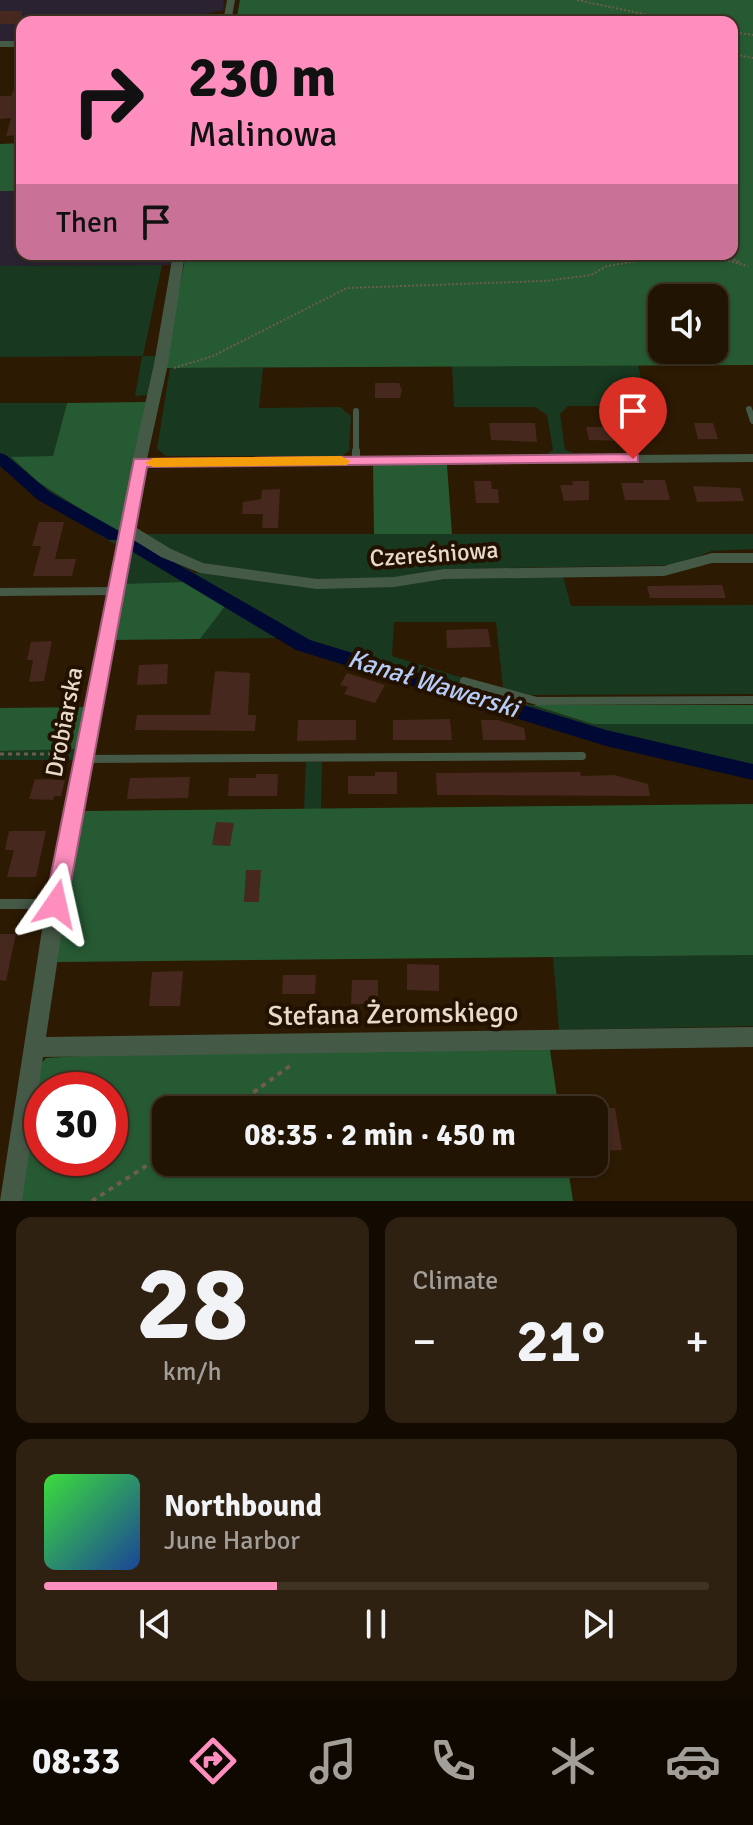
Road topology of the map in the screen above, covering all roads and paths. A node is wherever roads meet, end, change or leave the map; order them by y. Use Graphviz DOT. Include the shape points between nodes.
graph roads {
  1 [pos="577,0"];
  2 [pos="653,16"];
  3 [pos="178,260"];
  4 [pos="644,260"];
  5 [pos="727,260"];
  6 [pos="736,260"];
  7 [pos="748,266"];
  8 [pos="753,268"];
  9 [pos="159,372"];
  10 [pos="749,409"];
  11 [pos="356,411"];
  12 [pos="753,421"];
  13 [pos="753,458"];
  14 [pos="356,461"];
  15 [pos="139,463"];
  16 [pos="127,529"];
  17 [pos="753,558"];
  18 [pos="115,591"];
  19 [pos="0,592"];
  20 [pos="464,681"];
  21 [pos="753,700"];
  22 [pos="0,754"];
  23 [pos="84,756"];
  24 [pos="582,756"];
  25 [pos="0,904"];
  26 [pos="56,904"];
  27 [pos="753,1037"];
  28 [pos="318,1043"];
  29 [pos="34,1047"];
  30 [pos="251,1096"];
  31 [pos="152,1162"];
  32 [pos="10,1201"];
  33 [pos="92,1201"];
  1 -- 2 [label="path"];
  3 -- 9 [label="street, Drobiarska"];
  4 -- 9 [label="path" via="544,281 347,288 213,356"];
  5 -- 7 [label="path"];
  6 -- 7 [label="path"];
  7 -- 8 [label="path"];
  9 -- 15 [label="street, Drobiarska"];
  10 -- 12 [label="lane"];
  11 -- 14 [label="lane"];
  13 -- 14 [label="street"];
  14 -- 15 [label="street"];
  15 -- 16 [label="street, Drobiarska"];
  16 -- 17 [label="street, Czereśniowa" via="200,568 317,584 394,582 444,574 664,571 712,558"];
  16 -- 18 [label="street, Drobiarska"];
  18 -- 19 [label="lane"];
  18 -- 23 [label="street, Drobiarska"];
  20 -- 21 [label="lane" via="537,701"];
  22 -- 23 [label="path"];
  23 -- 24 [label="lane"];
  23 -- 26 [label="street, Drobiarska"];
  25 -- 26 [label="lane"];
  26 -- 29 [label="street, Drobiarska"];
  27 -- 28 [label="street, Stefana Żeromskiego"];
  28 -- 29 [label="street, Stefana Żeromskiego"];
  28 -- 30 [label="path"];
  29 -- 32 [label="street, Drobiarska"];
  31 -- 33 [label="path"];
}
